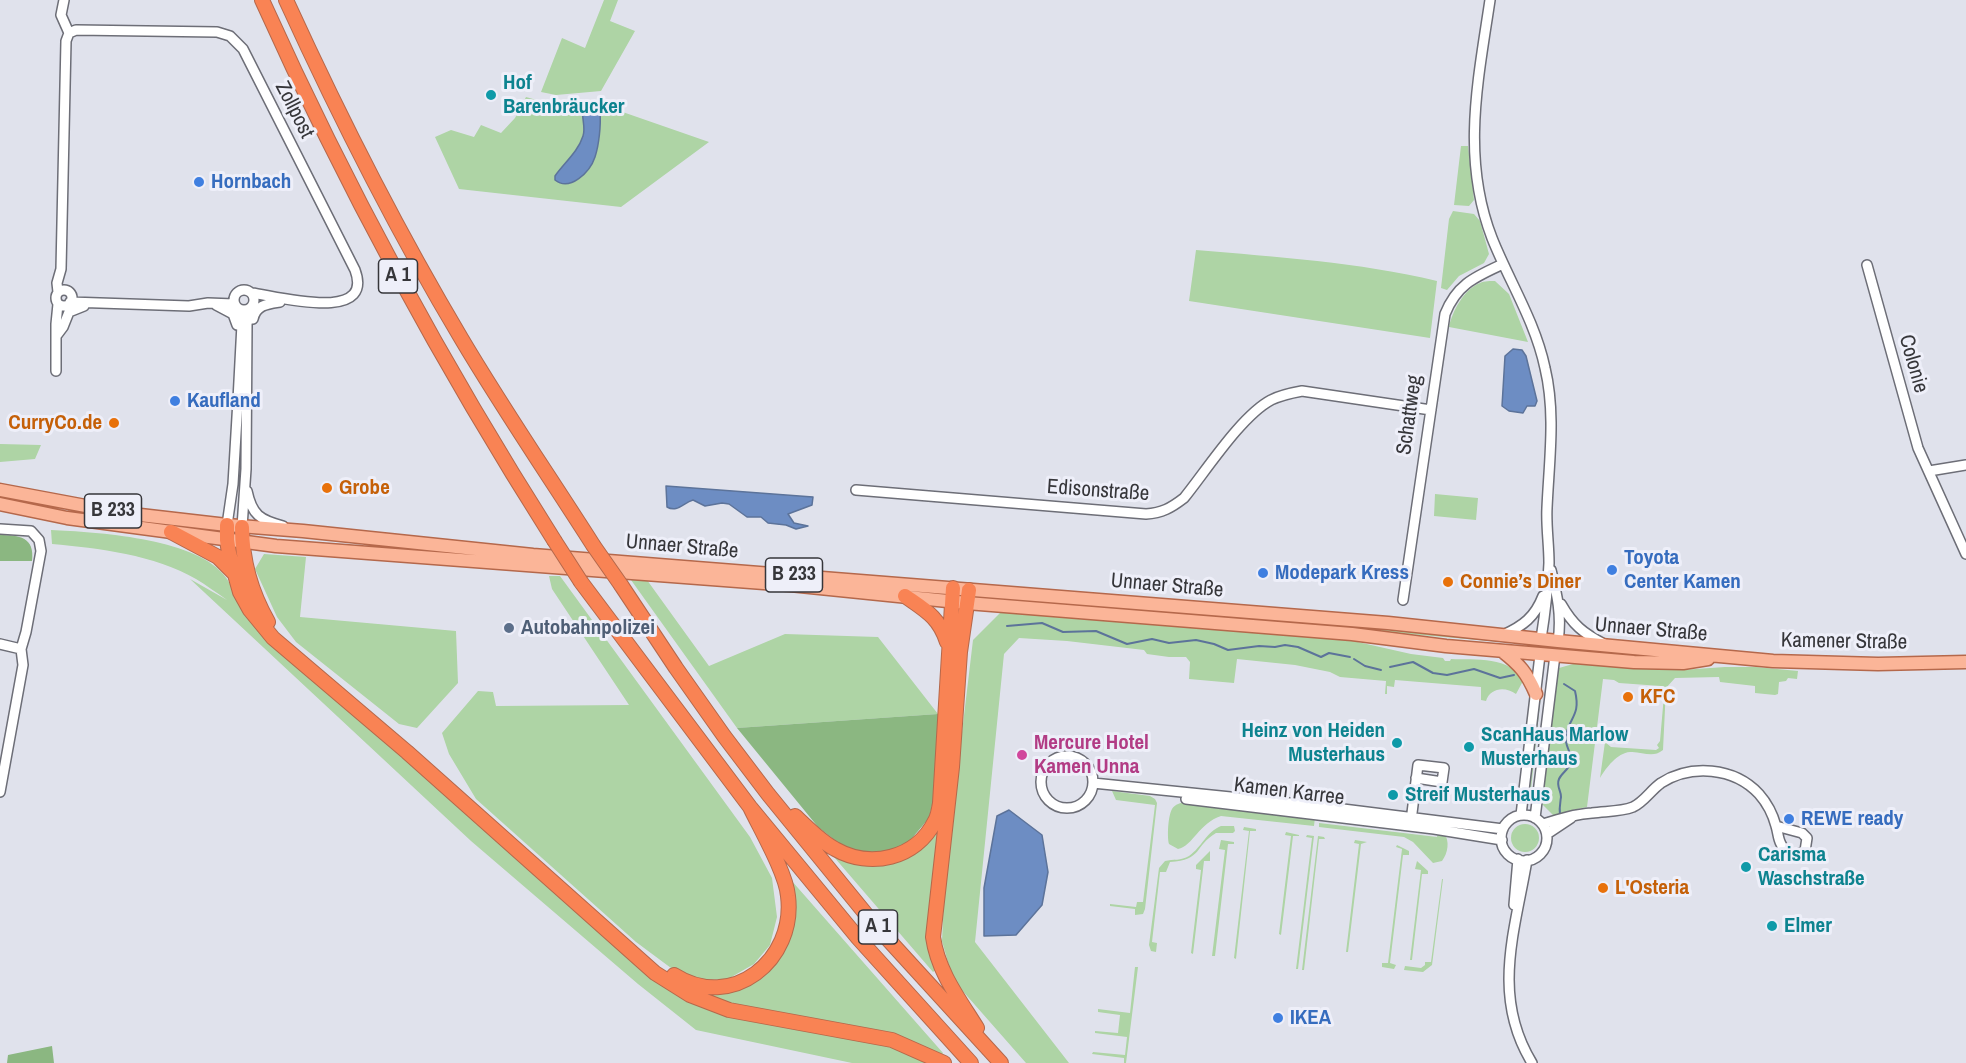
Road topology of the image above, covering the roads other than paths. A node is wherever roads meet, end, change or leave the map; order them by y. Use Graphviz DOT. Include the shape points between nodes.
graph roads {
  1 [pos="64,0"];
  2 [pos="262,0"];
  3 [pos="286,0"];
  4 [pos="1490,0"];
  5 [pos="69,33"];
  6 [pos="1503,264"];
  7 [pos="1867,265"];
  8 [pos="65,298"];
  9 [pos="293,300"];
  10 [pos="252,301"];
  11 [pos="280,302"];
  12 [pos="208,303"];
  13 [pos="236,303"];
  14 [pos="92,304"];
  15 [pos="57,335"];
  16 [pos="248,342"];
  17 [pos="240,354"];
  18 [pos="56,371"];
  19 [pos="1431,410"];
  20 [pos="1966,465"];
  21 [pos="1929,471"];
  22 [pos="245,481"];
  23 [pos="0,490"];
  24 [pos="856,490"];
  25 [pos="0,504"];
  26 [pos="242,527"];
  27 [pos="0,529"];
  28 [pos="303,531"];
  29 [pos="171,532"];
  30 [pos="227,532"];
  31 [pos="242,542"];
  32 [pos="1966,554"];
  33 [pos="1549,562"];
  34 [pos="233,572"];
  35 [pos="1546,588"];
  36 [pos="953,595"];
  37 [pos="905,596"];
  38 [pos="968,596"];
  39 [pos="1558,599"];
  40 [pos="1403,600"];
  41 [pos="1501,635"];
  42 [pos="1541,639"];
  43 [pos="1558,641"];
  44 [pos="0,644"];
  45 [pos="1606,645"];
  46 [pos="21,649"];
  47 [pos="950,649"];
  48 [pos="1501,651"];
  49 [pos="1540,655"];
  50 [pos="1556,655"];
  51 [pos="1720,657"];
  52 [pos="1966,662"];
  53 [pos="1536,694"];
  54 [pos="1416,778"];
  55 [pos="1093,783"];
  56 [pos="0,792"];
  57 [pos="768,794"];
  58 [pos="750,807"];
  59 [pos="1521,815"];
  60 [pos="1565,819"];
  61 [pos="1539,821"];
  62 [pos="1411,822"];
  63 [pos="1776,826"];
  64 [pos="1503,829"];
  65 [pos="1547,834"];
  66 [pos="1502,840"];
  67 [pos="1523,860"];
  68 [pos="997,1059"];
  69 [pos="944,1063"];
  70 [pos="971,1063"];
  71 [pos="1532,1063"];
  1 -- 5 [label="street" via="61,15"];
  2 -- 58 [label="highway, A 1, bridge" via="338,160 439,350 581,582"];
  3 -- 57 [label="highway, A 1, bridge" via="416,260 498,398 690,688"];
  4 -- 6 [label="street" via="1473,138 1483,210"];
  5 -- 8 [label="street" via="61,269"];
  5 -- 9 [label="street, Zollpost" via="218,32 234,39 243,49 357,277 352,296 342,302"];
  6 -- 19 [label="street, Schattweg" via="1472,278 1449,303"];
  6 -- 33 [label="street" via="1530,321 1548,384 1552,432 1547,510"];
  7 -- 21 [label="street, Colonie" via="1918,448"];
  8 -- 14 [label="street"];
  8 -- 15 [label="street"];
  9 -- 10 [label="street, Zollpost"];
  9 -- 11 [label="street, Zollpost"];
  10 -- 11 [label="street, Zollpost"];
  10 -- 13 [label="street"];
  10 -- 13 [label="street" via="245,289 238,291"];
  10 -- 16 [label="street, Zollpost"];
  11 -- 16 [label="street, Zollpost" via="257,310"];
  12 -- 13 [label="street"];
  12 -- 14 [label="street"];
  12 -- 17 [label="street" via="236,318"];
  13 -- 17 [label="street" via="242,324"];
  14 -- 15 [label="street" via="69,312"];
  15 -- 18 [label="street"];
  16 -- 22 [label="street, Zollpost"];
  17 -- 30 [label="street"];
  19 -- 24 [label="street, Edisonstraße" via="1302,391 1285,394 1254,413 1184,498 1160,513"];
  19 -- 40 [label="street, Schattweg"];
  20 -- 21 [label="street"];
  21 -- 32 [label="street, Colonie"];
  22 -- 26 [label="street, Zollpost"];
  22 -- 28 [label="street, Zollpost" via="249,502 261,519"];
  23 -- 30 [label="main road, Unnaer Straße / B 233"];
  25 -- 29 [label="main road, Unnaer Straße / B 233"];
  26 -- 28 [label="main road, Unnaer Straße / B 233"];
  26 -- 30 [label="main road, Unnaer Straße / B 233"];
  26 -- 31 [label="highway"];
  27 -- 46 [label="street" via="31,531 39,540 41,551"];
  28 -- 36 [label="main road, Unnaer Straße / B 233"];
  29 -- 30 [label="main road, Unnaer Straße / B 233"];
  29 -- 34 [label="highway" via="218,557"];
  30 -- 31 [label="main road, Unnaer Straße / B 233"];
  30 -- 34 [label="highway"];
  31 -- 37 [label="main road, Unnaer Straße / B 233"];
  31 -- 58 [label="highway" via="246,573 255,598 280,636 413,746 484,814 649,958 698,986 734,985 751,977 767,965 787,931 788,893"];
  33 -- 35 [label="street"];
  33 -- 39 [label="street"];
  34 -- 69 [label="highway" via="250,610 273,638 655,973 690,994 729,1010 892,1040"];
  35 -- 41 [label="street" via="1532,617 1521,627"];
  35 -- 42 [label="street"];
  36 -- 37 [label="main road, Unnaer Straße / B 233"];
  36 -- 38 [label="main road, Unnaer Straße / B 233"];
  36 -- 47 [label="highway"];
  37 -- 47 [label="highway" via="933,615"];
  38 -- 41 [label="main road, Unnaer Straße" via="1388,623"];
  38 -- 48 [label="main road, Unnaer Straße"];
  38 -- 68 [label="highway" via="933,938 936,956 948,981"];
  39 -- 43 [label="street"];
  39 -- 45 [label="street" via="1570,620"];
  41 -- 42 [label="main road, Unnaer Straße"];
  42 -- 43 [label="main road, Unnaer Straße"];
  42 -- 49 [label="main road"];
  43 -- 45 [label="main road, Unnaer Straße"];
  43 -- 50 [label="main road"];
  44 -- 46 [label="street"];
  45 -- 51 [label="main road, Unnaer Straße"];
  46 -- 56 [label="street" via="23,665"];
  47 -- 57 [label="highway" via="940,803 935,821 906,852 872,860 834,849"];
  48 -- 49 [label="main road, Unnaer Straße"];
  48 -- 53 [label="main road" via="1521,666"];
  49 -- 50 [label="main road, Unnaer Straße"];
  49 -- 53 [label="street"];
  50 -- 51 [label="main road, Unnaer Straße" via="1673,663"];
  50 -- 61 [label="street"];
  51 -- 52 [label="main road, Kamener Straße" via="1825,663"];
  53 -- 59 [label="street"];
  54 -- 62 [label="street"];
  55 -- 55 [label="street" via="1088,765 1068,755 1052,761 1041,780 1050,801 1066,808 1083,802"];
  55 -- 62 [label="street, Kamen Karree" via="1164,792 1176,798"];
  57 -- 68 [label="highway, A 1" via="874,924"];
  58 -- 70 [label="highway, A 1" via="858,938"];
  59 -- 61 [label="street"];
  59 -- 64 [label="street"];
  60 -- 61 [label="street"];
  60 -- 63 [label="street" via="1632,807 1671,778 1707,770 1734,776 1751,787 1764,801"];
  60 -- 65 [label="street"];
  61 -- 65 [label="street"];
  62 -- 64 [label="street, Kamen Karree"];
  62 -- 66 [label="street, Kamen Karree"];
  64 -- 66 [label="street"];
  65 -- 67 [label="street" via="1541,853"];
  66 -- 67 [label="street" via="1508,854"];
  67 -- 71 [label="street" via="1513,912 1508,995 1516,1028"];
}
